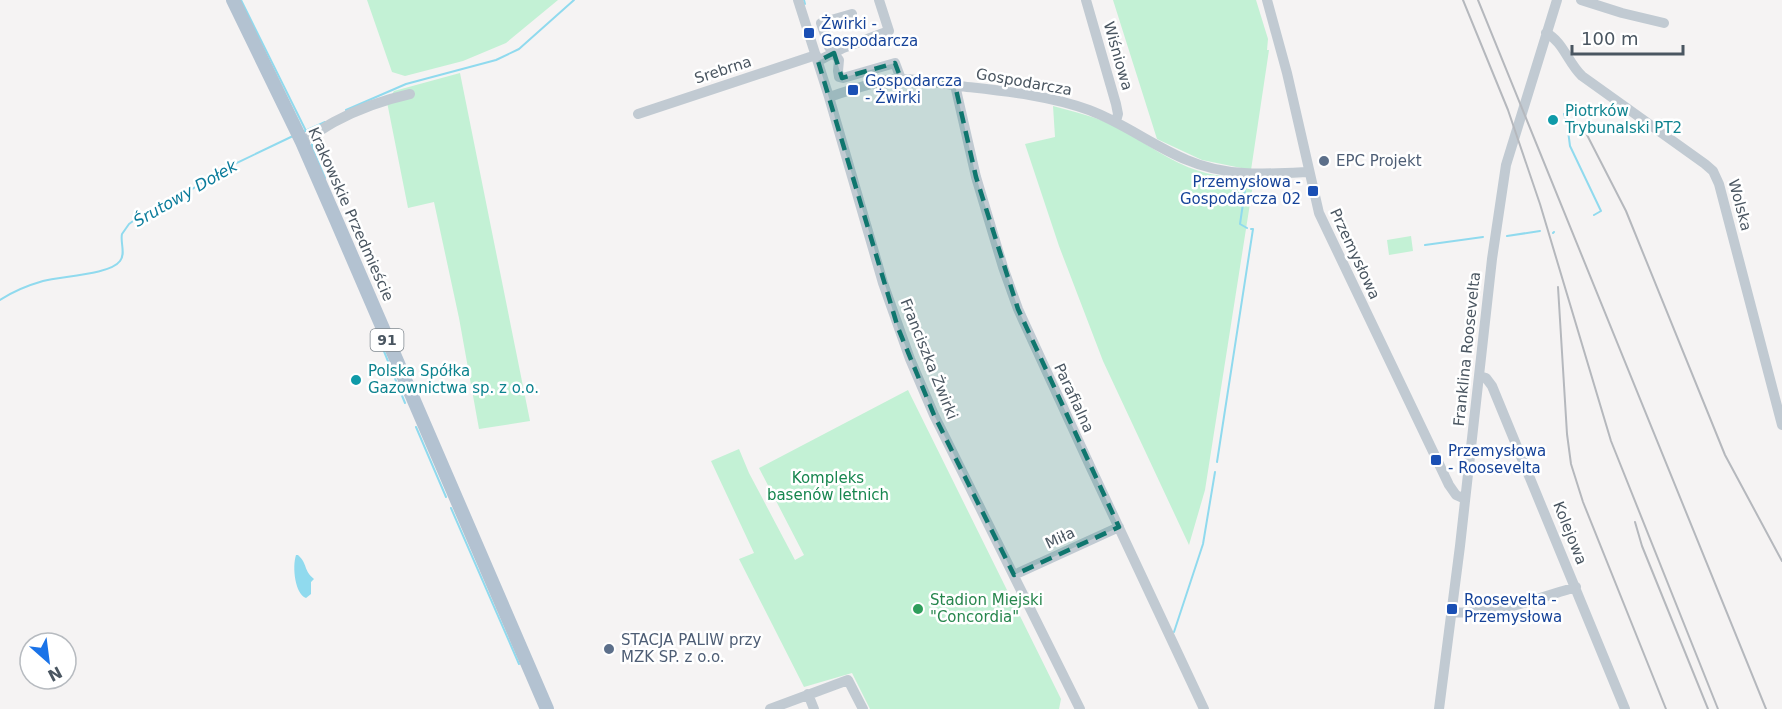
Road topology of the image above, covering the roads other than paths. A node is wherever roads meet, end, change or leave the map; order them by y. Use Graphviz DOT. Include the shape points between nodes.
graph roads {
  1 [pos="233,0"];
  2 [pos="798,0"];
  3 [pos="879,0"];
  4 [pos="1086,0"];
  5 [pos="1267,0"];
  6 [pos="1557,0"];
  7 [pos="1581,0"];
  8 [pos="852,14"];
  9 [pos="1664,23"];
  10 [pos="1546,33"];
  11 [pos="834,53"];
  12 [pos="817,58"];
  13 [pos="902,79"];
  14 [pos="955,85"];
  15 [pos="410,94"];
  16 [pos="829,97"];
  17 [pos="639,114"];
  18 [pos="1116,121"];
  19 [pos="302,142"];
  20 [pos="1308,172"];
  21 [pos="1479,376"];
  22 [pos="1782,424"];
  23 [pos="1465,499"];
  24 [pos="1119,527"];
  25 [pos="1014,575"];
  26 [pos="1576,587"];
  27 [pos="1451,612"];
  28 [pos="808,694"];
  29 [pos="547,709"];
  30 [pos="770,709"];
  31 [pos="814,709"];
  32 [pos="863,709"];
  33 [pos="1080,709"];
  34 [pos="1204,709"];
  35 [pos="1439,709"];
  36 [pos="1625,709"];
  1 -- 19 [label="main road, Krakowskie Przedmieście / 91"];
  2 -- 12 [label="street, Franciszka Żwirki"];
  3 -- 11 [label="street, Srebrna" via="889,31"];
  4 -- 18 [label="street, Wiśniowa" via="1116,104"];
  5 -- 20 [label="street, Przemysłowa"];
  6 -- 10 [label="street, Franklina Roosevelta"];
  7 -- 9 [label="street"];
  8 -- 11 [label="street" via="821,23"];
  10 -- 21 [label="street, Franklina Roosevelta" via="1506,165"];
  10 -- 22 [label="street, Wolska" via="1554,37 1573,67 1586,79 1715,173"];
  11 -- 12 [label="street, Srebrna"];
  11 -- 13 [label="street" via="841,78 895,63"];
  12 -- 16 [label="street, Franciszka Żwirki"];
  12 -- 17 [label="street, Srebrna"];
  13 -- 14 [label="street, Gospodarcza"];
  13 -- 16 [label="street, Gospodarcza"];
  14 -- 18 [label="street, Gospodarcza" via="1054,100"];
  14 -- 24 [label="street, Parafialna" via="976,177 1014,298"];
  15 -- 19 [label="street" via="363,108"];
  16 -- 25 [label="street, Franciszka Żwirki" via="898,328 934,416"];
  18 -- 20 [label="street, Gospodarcza" via="1186,160 1215,170 1258,174"];
  19 -- 29 [label="main road, Krakowskie Przedmieście / 91"];
  20 -- 23 [label="street, Przemysłowa" via="1318,213 1342,264 1449,484 1456,495"];
  21 -- 23 [label="street, Franklina Roosevelta"];
  21 -- 26 [label="street, Kolejowa" via="1492,386"];
  23 -- 27 [label="street, Franklina Roosevelta"];
  24 -- 25 [label="street, Miła"];
  24 -- 34 [label="street, Parafialna"];
  25 -- 33 [label="street, Franciszka Żwirki"];
  26 -- 27 [label="street" via="1489,611"];
  26 -- 36 [label="street, Kolejowa"];
  27 -- 35 [label="street, Franklina Roosevelta"];
  28 -- 30 [label="street"];
  28 -- 31 [label="street"];
  28 -- 32 [label="street" via="848,681"];
}
